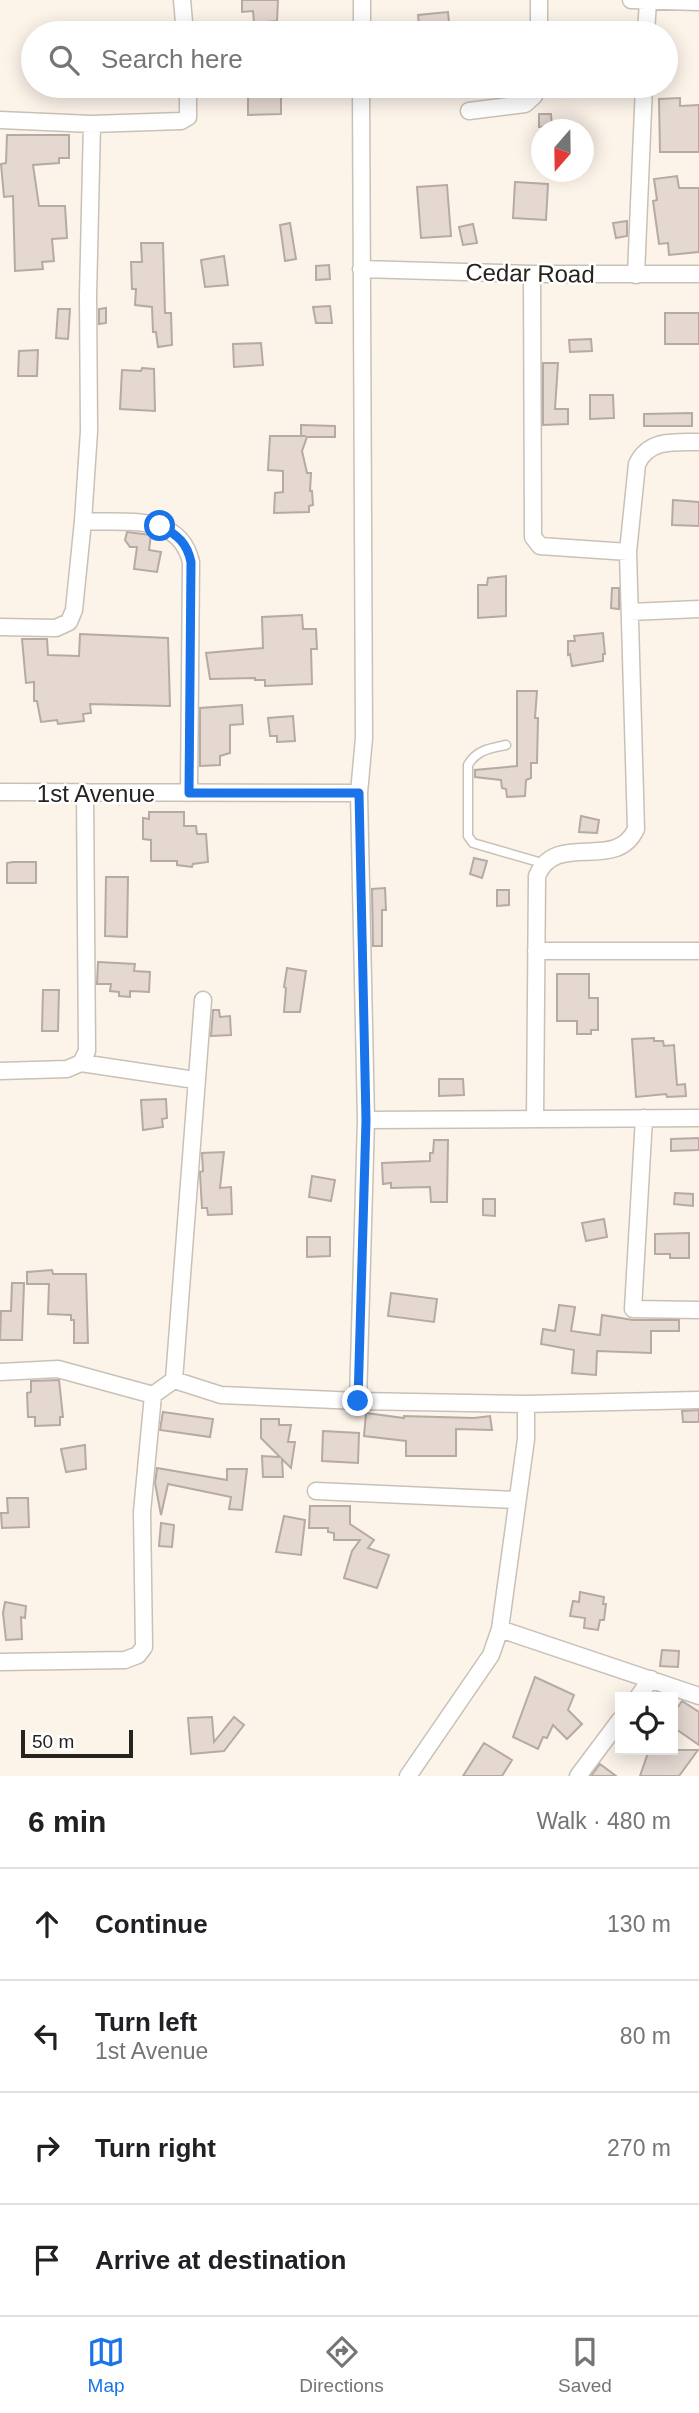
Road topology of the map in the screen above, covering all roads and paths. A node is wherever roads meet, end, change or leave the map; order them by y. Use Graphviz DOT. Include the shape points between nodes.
graph roads {
  1 [pos="182,0"];
  2 [pos="362,0"];
  3 [pos="539,0"];
  4 [pos="639,1"];
  5 [pos="699,2"];
  6 [pos="184,21"];
  7 [pos="362,21"];
  8 [pos="539,21"];
  9 [pos="643,21"];
  10 [pos="188,98"];
  11 [pos="361,98"];
  12 [pos="532,98"];
  13 [pos="643,98"];
  14 [pos="469,111"];
  15 [pos="0,120"];
  16 [pos="92,124"];
  17 [pos="361,269"];
  18 [pos="532,274"];
  19 [pos="699,274"];
  20 [pos="636,275"];
  21 [pos="699,442"];
  22 [pos="83,521"];
  23 [pos="628,552"];
  24 [pos="699,609"];
  25 [pos="630,612"];
  26 [pos="0,627"];
  27 [pos="506,745"];
  28 [pos="0,792"];
  29 [pos="85,792"];
  30 [pos="189,793"];
  31 [pos="359,793"];
  32 [pos="542,863"];
  33 [pos="536,951"];
  34 [pos="699,951"];
  35 [pos="203,1000"];
  36 [pos="81,1063"];
  37 [pos="0,1071"];
  38 [pos="195,1080"];
  39 [pos="644,1118"];
  40 [pos="699,1118"];
  41 [pos="535,1119"];
  42 [pos="366,1120"];
  43 [pos="699,1310"];
  44 [pos="0,1372"];
  45 [pos="174,1380"];
  46 [pos="153,1395"];
  47 [pos="699,1400"];
  48 [pos="358,1401"];
  49 [pos="526,1404"];
  50 [pos="316,1491"];
  51 [pos="517,1500"];
  52 [pos="500,1629"];
  53 [pos="0,1662"];
  54 [pos="651,1679"];
  55 [pos="642,1692"];
  56 [pos="699,1696"];
  57 [pos="615,1727"];
  58 [pos="408,1776"];
  59 [pos="578,1776"];
  1 -- 6 [label="street"];
  2 -- 7 [label="street"];
  3 -- 8 [label="street"];
  4 -- 5 [label="street"];
  4 -- 9 [label="street"];
  10 -- 16 [label="street" via="188,117 181,121"];
  11 -- 17 [label="street"];
  12 -- 14 [label="street" via="525,104"];
  13 -- 20 [label="street"];
  15 -- 16 [label="street"];
  16 -- 22 [label="street" via="89,431"];
  17 -- 18 [label="street, Cedar Road"];
  17 -- 31 [label="street" via="364,738"];
  18 -- 20 [label="street, Cedar Road"];
  18 -- 23 [label="street" via="533,537 540,545"];
  19 -- 20 [label="street, Cedar Road"];
  21 -- 23 [label="street" via="652,446 642,454 637,464"];
  22 -- 26 [label="street" via="69,622 56,628"];
  22 -- 30 [label="street" via="160,526 188,547"];
  23 -- 25 [label="street"];
  24 -- 25 [label="street"];
  25 -- 32 [label="street" via="636,829 620,848 552,856"];
  27 -- 32 [label="lane" via="472,756 468,765 468,836 472,843"];
  28 -- 29 [label="street, 1st Avenue"];
  29 -- 30 [label="street, 1st Avenue"];
  29 -- 36 [label="street" via="87,1051"];
  30 -- 31 [label="street, 1st Avenue"];
  31 -- 42 [label="street"];
  32 -- 33 [label="street" via="537,876"];
  33 -- 34 [label="street"];
  33 -- 41 [label="street"];
  35 -- 38 [label="street"];
  36 -- 37 [label="street" via="67,1069"];
  36 -- 38 [label="street"];
  38 -- 45 [label="street"];
  39 -- 40 [label="street"];
  39 -- 41 [label="street"];
  39 -- 43 [label="street" via="633,1309"];
  41 -- 42 [label="street"];
  42 -- 48 [label="street"];
  44 -- 46 [label="street" via="58,1369"];
  45 -- 46 [label="street"];
  45 -- 48 [label="street" via="221,1395"];
  46 -- 53 [label="street" via="142,1512 144,1647 125,1660"];
  47 -- 49 [label="street"];
  48 -- 49 [label="street"];
  49 -- 51 [label="street"];
  50 -- 51 [label="street"];
  51 -- 52 [label="street"];
  52 -- 54 [label="street"];
  52 -- 58 [label="street" via="491,1655"];
  54 -- 55 [label="street"];
  54 -- 56 [label="street"];
  57 -- 59 [label="street"];
}
